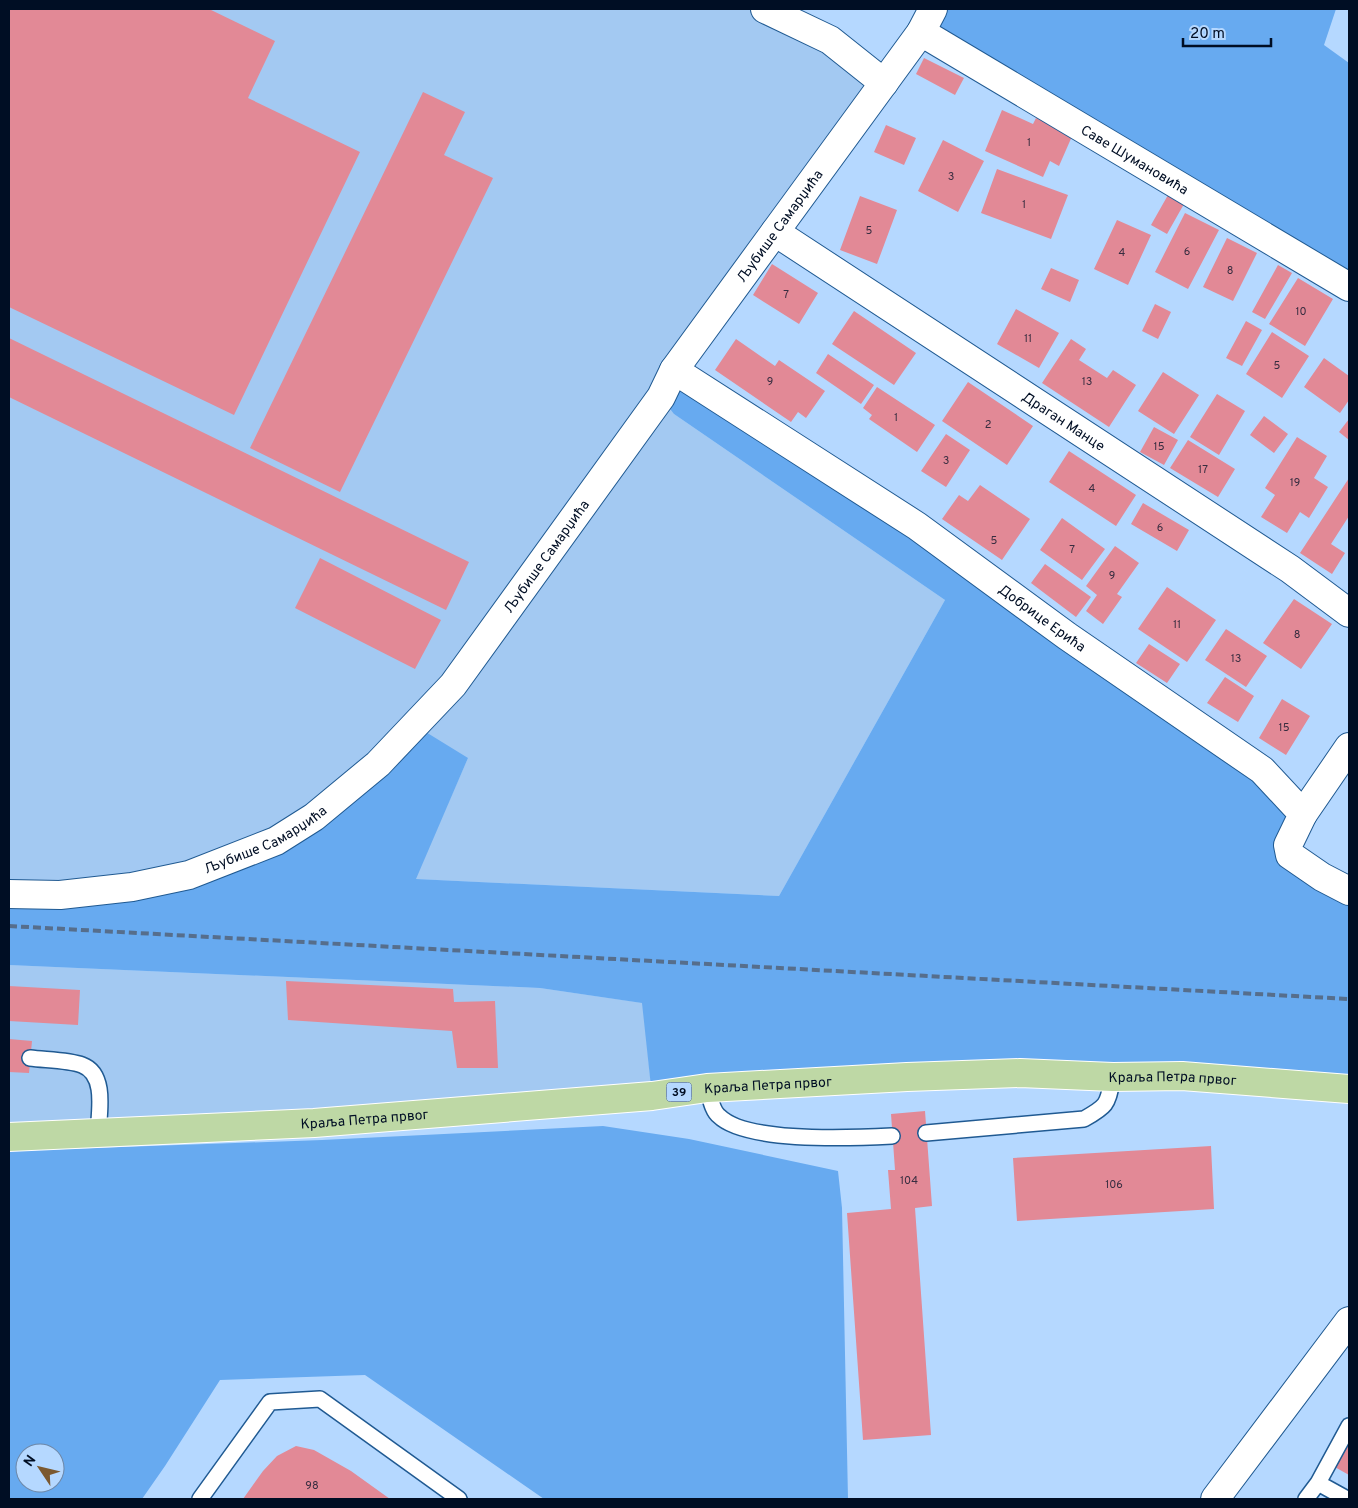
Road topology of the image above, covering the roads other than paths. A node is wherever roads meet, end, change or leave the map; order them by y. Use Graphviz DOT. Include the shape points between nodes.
graph roads {
  1 [pos="766,9"];
  2 [pos="927,20"];
  3 [pos="884,83"];
  4 [pos="775,232"];
  5 [pos="1349,287"];
  6 [pos="674,370"];
  7 [pos="1349,612"];
  8 [pos="1349,747"];
  9 [pos="1304,814"];
  10 [pos="1349,891"];
  11 [pos="9,894"];
  12 [pos="30,1058"];
  13 [pos="1113,1077"];
  14 [pos="708,1088"];
  15 [pos="1349,1089"];
  16 [pos="98,1133"];
  17 [pos="926,1133"];
  18 [pos="892,1136"];
  19 [pos="9,1137"];
  20 [pos="1349,1321"];
  21 [pos="1349,1426"];
  22 [pos="1318,1483"];
  23 [pos="200,1499"];
  24 [pos="460,1499"];
  25 [pos="1215,1499"];
  26 [pos="1306,1499"];
  27 [pos="1347,1499"];
  1 -- 3 [label="street" via="830,40"];
  2 -- 3 [label="street, Љубише Самарџића"];
  2 -- 5 [label="street, Саве Шумановића"];
  3 -- 4 [label="street, Љубише Самарџића"];
  4 -- 6 [label="street, Љубише Самарџића"];
  4 -- 7 [label="street, Драган Манце" via="1290,569"];
  6 -- 9 [label="street, Добрице Ерића" via="916,526 1067,636 1262,770"];
  6 -- 11 [label="street, Љубише Самарџића" via="661,396 453,685 378,764 314,817 276,841 189,875 132,887 78,893"];
  8 -- 9 [label="street"];
  9 -- 10 [label="street" via="1288,844 1290,855"];
  12 -- 16 [label="lane" via="82,1065 93,1074 100,1098"];
  13 -- 14 [label="main road, Краља Петра првог / 39" via="1011,1073"];
  13 -- 15 [label="main road, Краља Петра првог / 39" via="1182,1076"];
  13 -- 17 [label="lane" via="1107,1104 1084,1119"];
  14 -- 16 [label="main road, Краља Петра првог / 39" via="652,1096 314,1123"];
  14 -- 18 [label="lane" via="717,1115 741,1129 825,1138"];
  16 -- 19 [label="main road, Краља Петра првог / 39"];
  20 -- 25 [label="street"];
  21 -- 22 [label="lane"];
  22 -- 26 [label="lane"];
  22 -- 27 [label="lane"];
  23 -- 24 [label="lane" via="270,1402 320,1400"];
}
